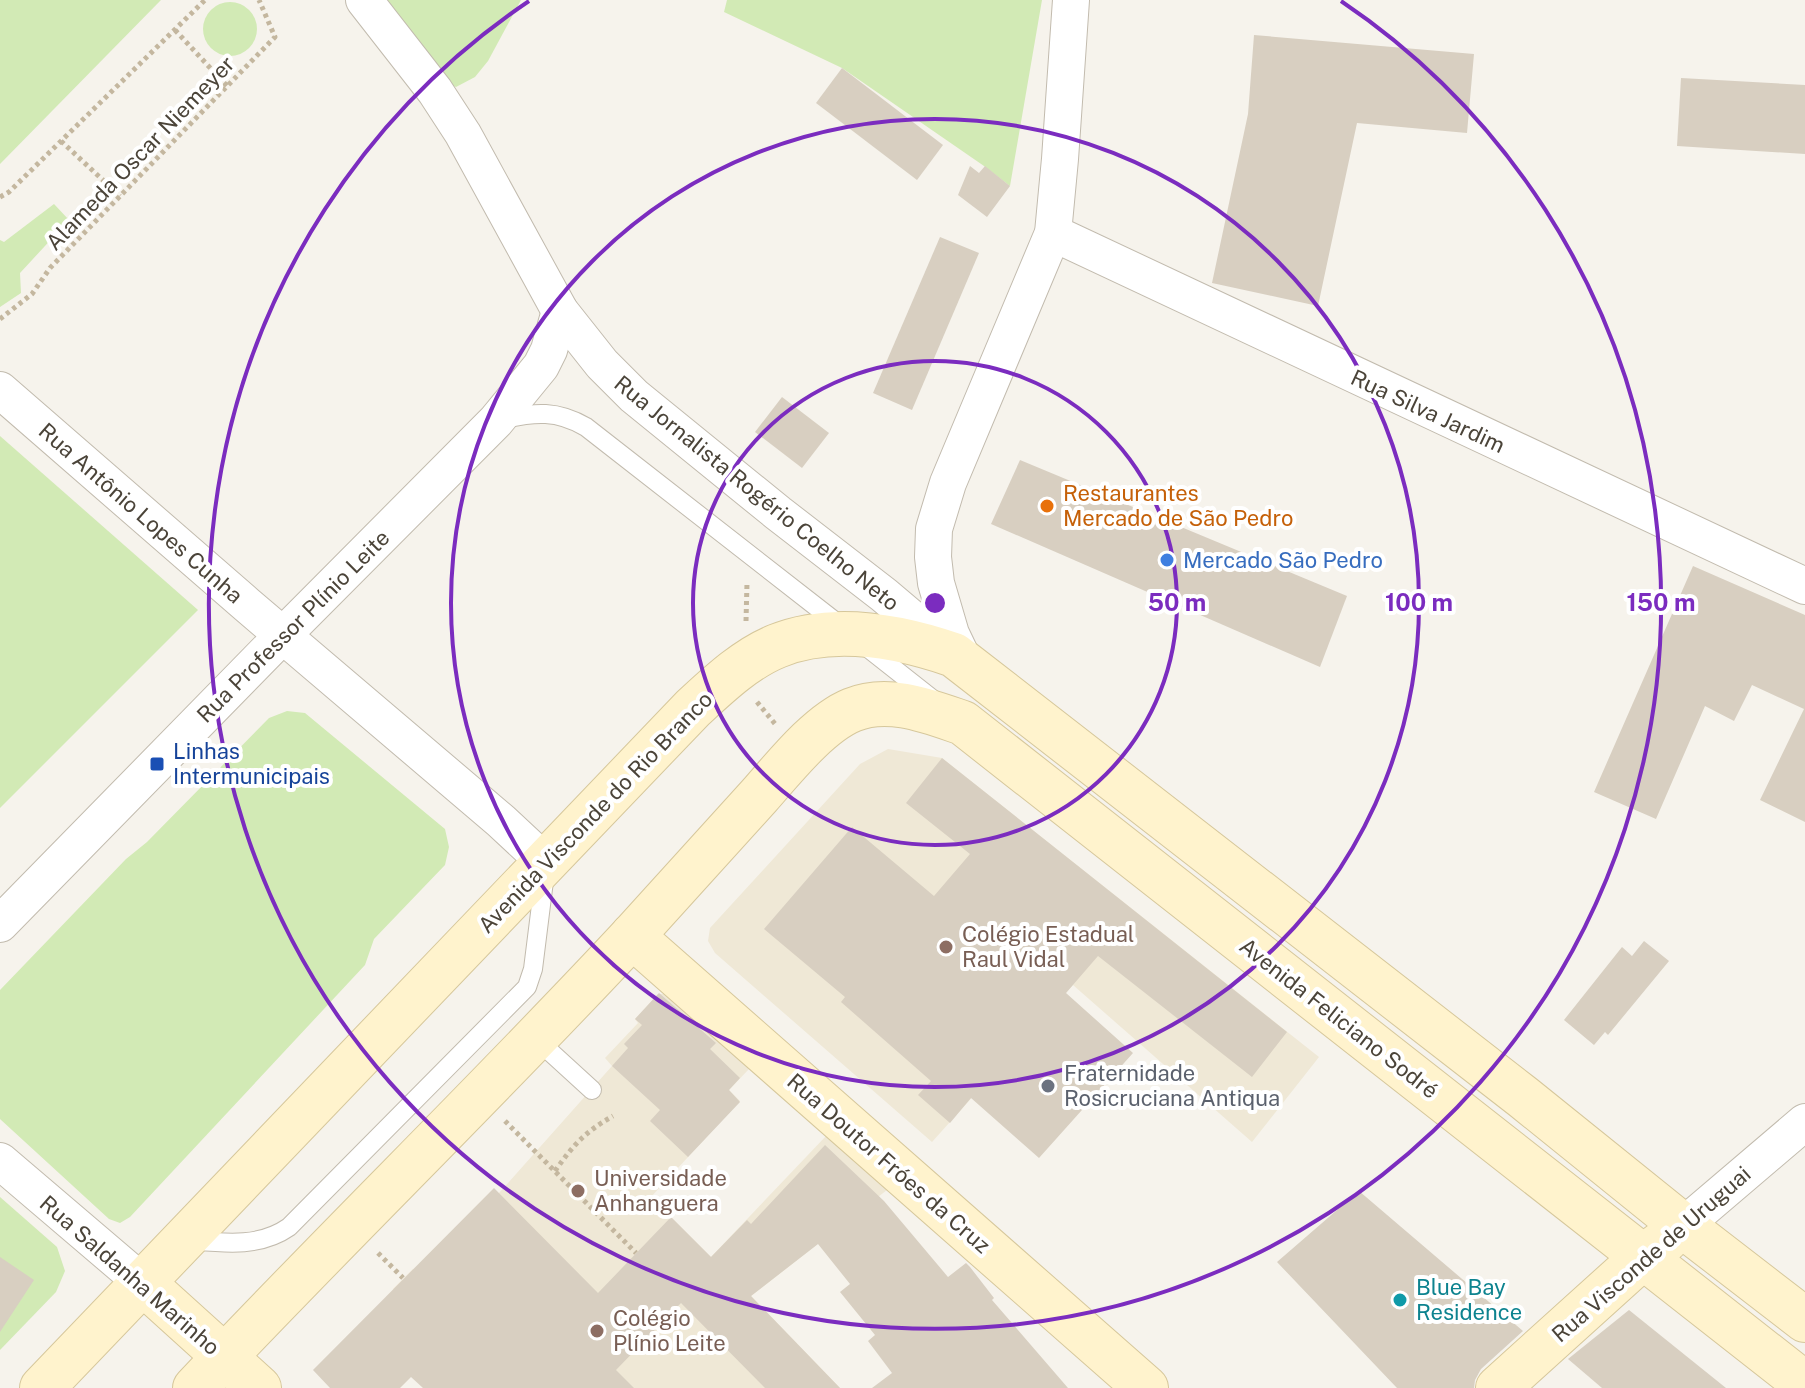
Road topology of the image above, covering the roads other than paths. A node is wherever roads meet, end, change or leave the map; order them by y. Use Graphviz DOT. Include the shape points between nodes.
graph roads {
  1 [pos="364,0"];
  2 [pos="1071,0"];
  3 [pos="1053,233"];
  4 [pos="560,311"];
  5 [pos="0,390"];
  6 [pos="496,421"];
  7 [pos="1805,586"];
  8 [pos="851,634"];
  9 [pos="283,635"];
  10 [pos="959,659"];
  11 [pos="963,723"];
  12 [pos="546,863"];
  13 [pos="0,924"];
  14 [pos="632,936"];
  15 [pos="534,1037"];
  16 [pos="592,1090"];
  17 [pos="1805,1122"];
  18 [pos="0,1161"];
  19 [pos="1683,1226"];
  20 [pos="184,1240"];
  21 [pos="1643,1257"];
  22 [pos="143,1283"];
  23 [pos="1805,1320"];
  24 [pos="210,1373"];
  25 [pos="1805,1384"];
  26 [pos="42,1388"];
  27 [pos="259,1388"];
  28 [pos="1146,1388"];
  29 [pos="1498,1388"];
  1 -- 4 [label="street, Rua Jornalista Rogério Coelho Neto" via="463,134"];
  2 -- 3 [label="street"];
  3 -- 7 [label="street, Rua Silva Jardim"];
  3 -- 10 [label="street" via="948,483 934,529 936,583"];
  4 -- 6 [label="street, Rua Professor Plínio Leite" via="541,366"];
  4 -- 10 [label="street, Rua Jornalista Rogério Coelho Neto" via="634,396"];
  5 -- 9 [label="street, Rua Antônio Lopes Cunha"];
  6 -- 8 [label="lane" via="555,414 586,427"];
  6 -- 9 [label="street, Rua Professor Plínio Leite"];
  8 -- 10 [label="main road, Avenida Visconde do Rio Branco" via="899,639"];
  8 -- 11 [label="lane"];
  8 -- 12 [label="main road, Avenida Visconde do Rio Branco" via="795,640 758,656 741,682 693,708"];
  9 -- 12 [label="street, Rua Antônio Lopes Cunha"];
  9 -- 13 [label="street, Rua Professor Plínio Leite"];
  10 -- 19 [label="main road"];
  11 -- 14 [label="main road, Avenida Feliciano Sodré" via="889,704 852,709 799,752"];
  11 -- 21 [label="main road, Avenida Feliciano Sodré"];
  12 -- 20 [label="main road, Avenida Visconde do Rio Branco"];
  12 -- 20 [label="lane" via="527,987 289,1227 257,1242"];
  14 -- 15 [label="main road"];
  14 -- 28 [label="main road, Rua Doutor Fróes da Cruz"];
  15 -- 16 [label="lane"];
  15 -- 24 [label="main road"];
  17 -- 19 [label="street, Rua Visconde de Uruguai"];
  18 -- 22 [label="street, Rua Saldanha Marinho"];
  19 -- 21 [label="main road, Rua Visconde de Uruguai"];
  19 -- 23 [label="main road"];
  20 -- 22 [label="main road, Avenida Visconde do Rio Branco"];
  21 -- 25 [label="main road, Avenida Feliciano Sodré"];
  21 -- 29 [label="main road, Rua Visconde de Uruguai"];
  22 -- 24 [label="main road, Rua Saldanha Marinho"];
  22 -- 26 [label="main road, Avenida Visconde do Rio Branco"];
  24 -- 27 [label="main road, Rua Saldanha Marinho"];
}
